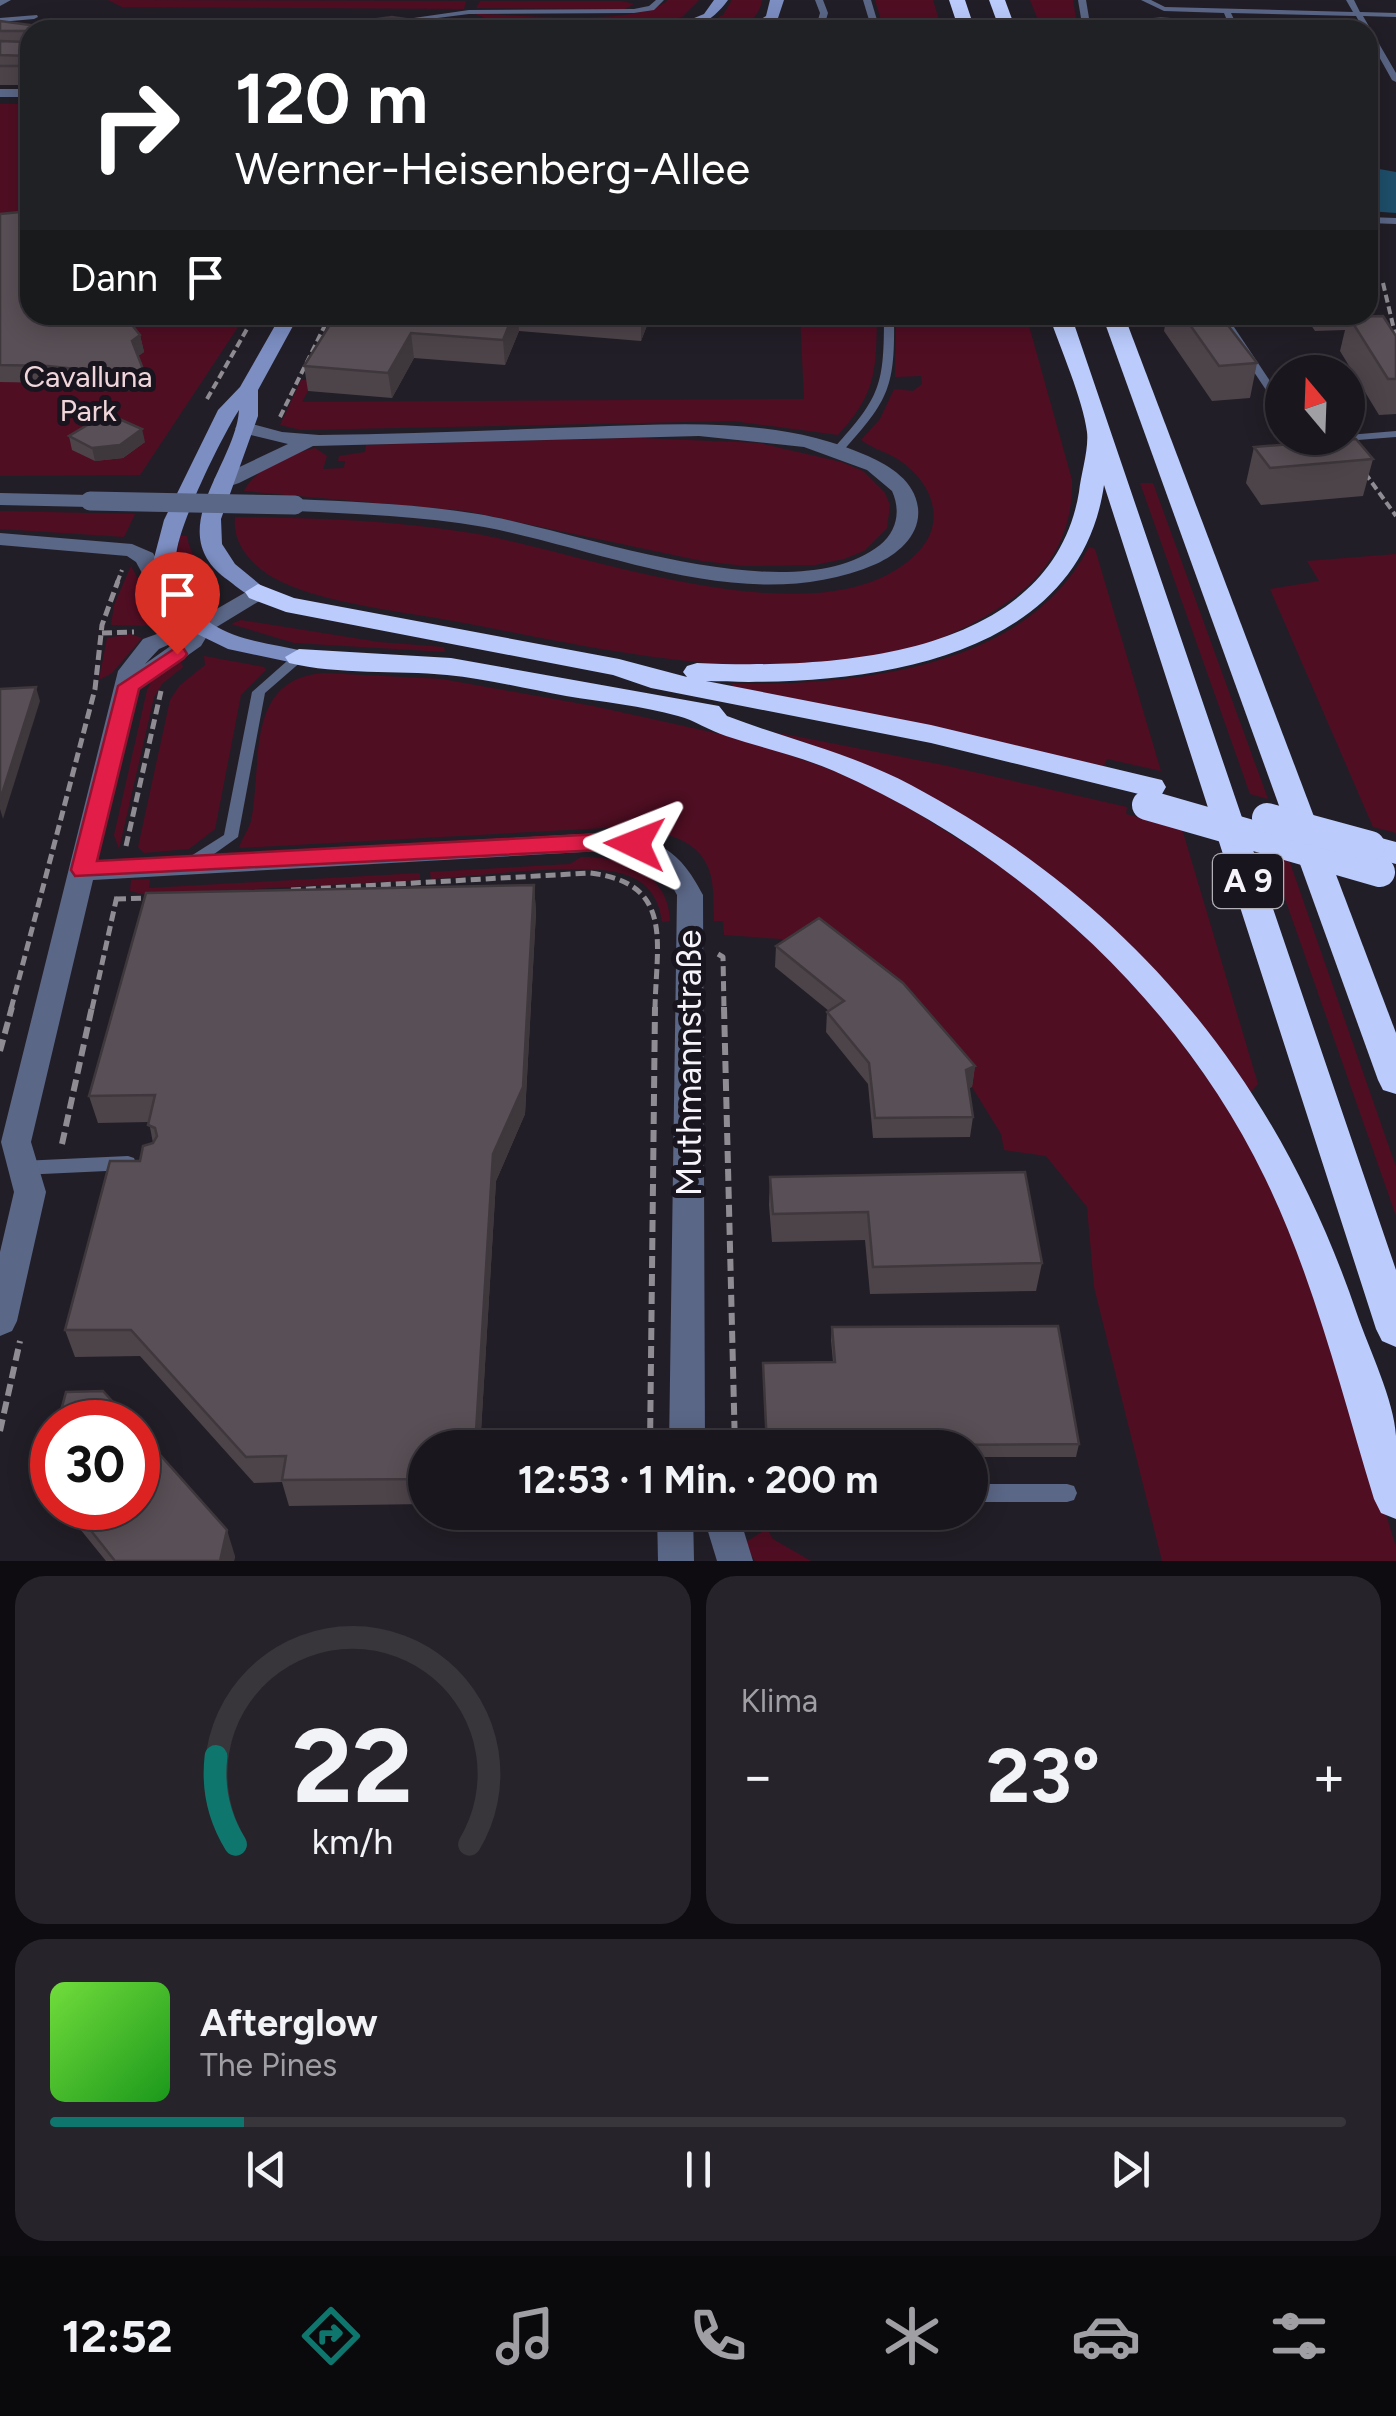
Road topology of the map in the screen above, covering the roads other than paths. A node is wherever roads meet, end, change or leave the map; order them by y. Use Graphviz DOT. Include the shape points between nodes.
graph roads {
  1 [pos="660,0"];
  2 [pos="721,0"];
  3 [pos="1145,0"];
  4 [pos="1350,0"];
  5 [pos="1227,12"];
  6 [pos="1360,14"];
  7 [pos="1396,15"];
  8 [pos="34,17"];
  9 [pos="0,20"];
  10 [pos="406,20"];
  11 [pos="699,20"];
  12 [pos="1231,20"];
  13 [pos="1363,20"];
  14 [pos="1378,47"];
  15 [pos="1396,80"];
  16 [pos="284,325"];
  17 [pos="889,325"];
  18 [pos="1063,325"];
  19 [pos="1117,325"];
  20 [pos="1228,325"];
  21 [pos="1265,381"];
  22 [pos="248,390"];
  23 [pos="245,428"];
  24 [pos="1099,432"];
  25 [pos="1396,434"];
  26 [pos="1365,437"];
  27 [pos="333,440"];
  28 [pos="838,450"];
  29 [pos="221,482"];
  30 [pos="0,499"];
  31 [pos="0,539"];
  32 [pos="168,578"];
  33 [pos="258,592"];
  34 [pos="201,627"];
  35 [pos="298,657"];
  36 [pos="619,668"];
  37 [pos="129,686"];
  38 [pos="692,710"];
  39 [pos="1149,796"];
  40 [pos="1386,862"];
  41 [pos="187,865"];
  42 [pos="83,870"];
  43 [pos="1364,992"];
  44 [pos="1396,1028"];
  45 [pos="1396,1080"];
  46 [pos="140,1163"];
  47 [pos="21,1168"];
  48 [pos="10,1328"];
  49 [pos="1396,1329"];
  50 [pos="690,1430"];
  51 [pos="988,1492"];
  52 [pos="1066,1493"];
  53 [pos="1396,1499"];
  54 [pos="675,1530"];
  55 [pos="726,1530"];
  56 [pos="676,1561"];
  57 [pos="735,1561"];
  1 -- 10 [label="lane" via="634,11 470,12"];
  2 -- 11 [label="street"];
  3 -- 5 [label="lane" via="1164,9"];
  4 -- 6 [label="lane"];
  5 -- 6 [label="lane"];
  5 -- 12 [label="lane"];
  6 -- 7 [label="lane"];
  6 -- 13 [label="lane"];
  8 -- 9 [label="lane"];
  14 -- 15 [label="lane"];
  16 -- 22 [label="street"];
  17 -- 28 [label="lane" via="890,368 879,406"];
  18 -- 24 [label="highway, A 9"];
  19 -- 43 [label="highway, A 9"];
  20 -- 21 [label="lane"];
  22 -- 23 [label="street" via="253,409"];
  22 -- 32 [label="street" via="228,410 175,520 165,558"];
  23 -- 27 [label="street" via="270,438"];
  23 -- 29 [label="street"];
  24 -- 36 [label="highway" via="1078,539 1042,590 994,624 922,653 831,671"];
  24 -- 49 [label="highway, A 9"];
  25 -- 26 [label="lane"];
  27 -- 28 [label="street" via="718,432"];
  27 -- 29 [label="street" via="274,455"];
  28 -- 30 [label="street, bridge" via="893,479 908,515 886,552 824,575 728,574 482,521 398,510"];
  29 -- 33 [label="street" via="209,520 213,547 231,576"];
  31 -- 32 [label="street" via="132,550"];
  32 -- 34 [label="street"];
  33 -- 34 [label="street"];
  33 -- 36 [label="highway" via="355,619"];
  34 -- 35 [label="street" via="236,644"];
  34 -- 37 [label="street" via="194,641"];
  34 -- 37 [label="street" via="143,650"];
  35 -- 38 [label="highway" via="451,666"];
  35 -- 41 [label="lane" via="259,692 231,838"];
  36 -- 39 [label="highway" via="930,734"];
  37 -- 42 [label="street"];
  38 -- 39 [label="highway"];
  38 -- 53 [label="highway" via="716,725 851,767 968,830 1094,925 1156,986 1240,1095 1270,1150 1314,1248"];
  39 -- 40 [label="highway, bridge"];
  41 -- 42 [label="street, Muthmannstraße"];
  41 -- 50 [label="street, Muthmannstraße" via="601,842 635,844 662,855 679,872 690,896"];
  42 -- 47 [label="street" via="16,1142"];
  43 -- 44 [label="highway"];
  43 -- 45 [label="highway, A 9"];
  46 -- 47 [label="lane"];
  47 -- 48 [label="street" via="30,1192"];
  51 -- 52 [label="lane"];
  54 -- 56 [label="street"];
  55 -- 57 [label="street"];
}
